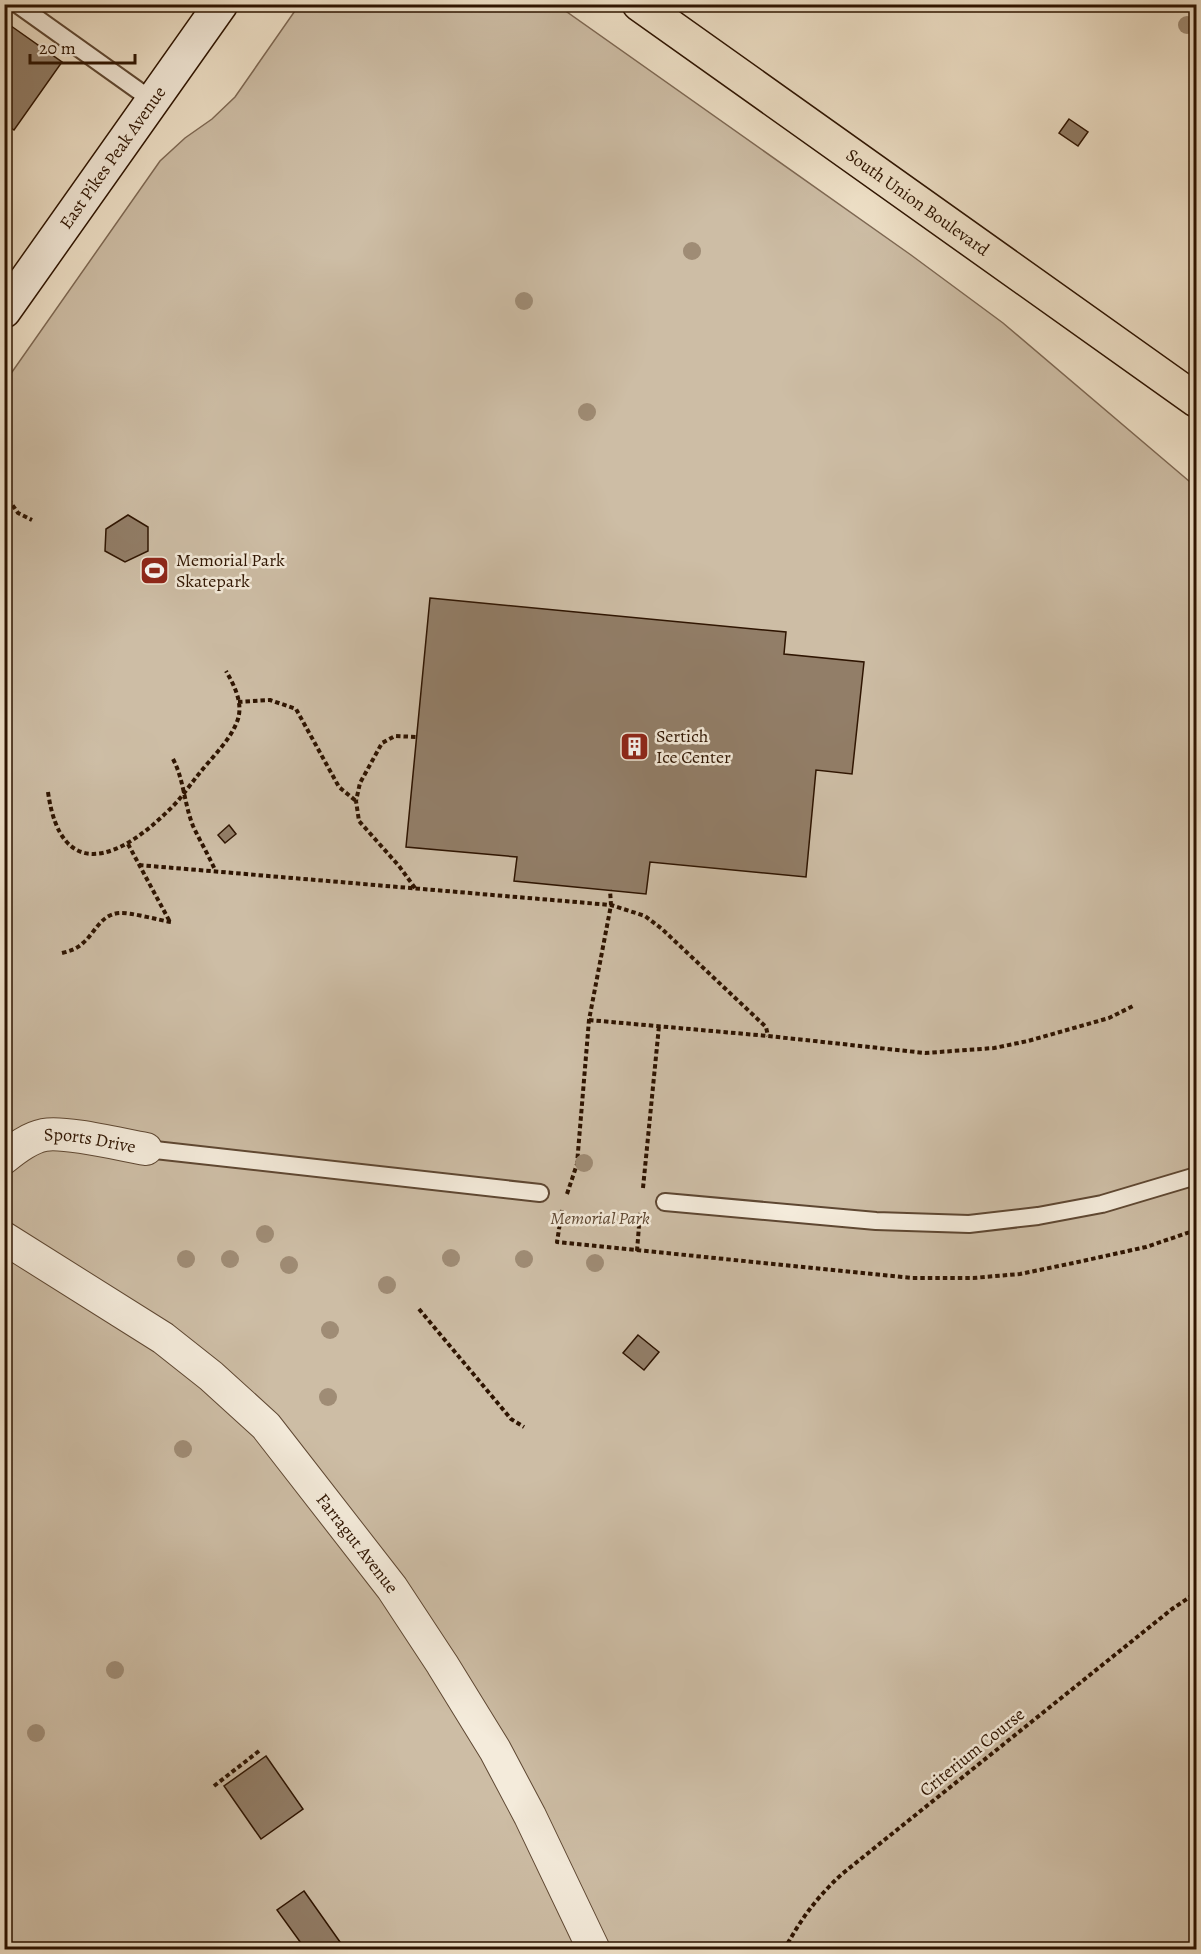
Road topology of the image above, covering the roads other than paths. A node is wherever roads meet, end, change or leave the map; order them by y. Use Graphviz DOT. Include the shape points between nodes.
graph roads {
  1 [pos="16,4"];
  2 [pos="221,4"];
  3 [pos="639,4"];
  4 [pos="153,101"];
  5 [pos="4,311"];
  6 [pos="1197,400"];
  7 [pos="146,1149"];
  8 [pos="4,1158"];
  9 [pos="1197,1176"];
  10 [pos="540,1193"];
  11 [pos="665,1202"];
  12 [pos="4,1239"];
  13 [pos="594,1950"];
  1 -- 4 [label="lane"];
  2 -- 4 [label="main road, East Pikes Peak Avenue"];
  3 -- 6 [label="main road, South Union Boulevard"];
  4 -- 5 [label="main road, East Pikes Peak Avenue"];
  7 -- 8 [label="street, Sports Drive" via="45,1134 24,1142"];
  7 -- 10 [label="lane"];
  9 -- 11 [label="lane" via="1102,1204 969,1224 876,1221"];
  12 -- 13 [label="street, Farragut Avenue" via="163,1338 266,1426 392,1588 442,1664 525,1806"];
}
